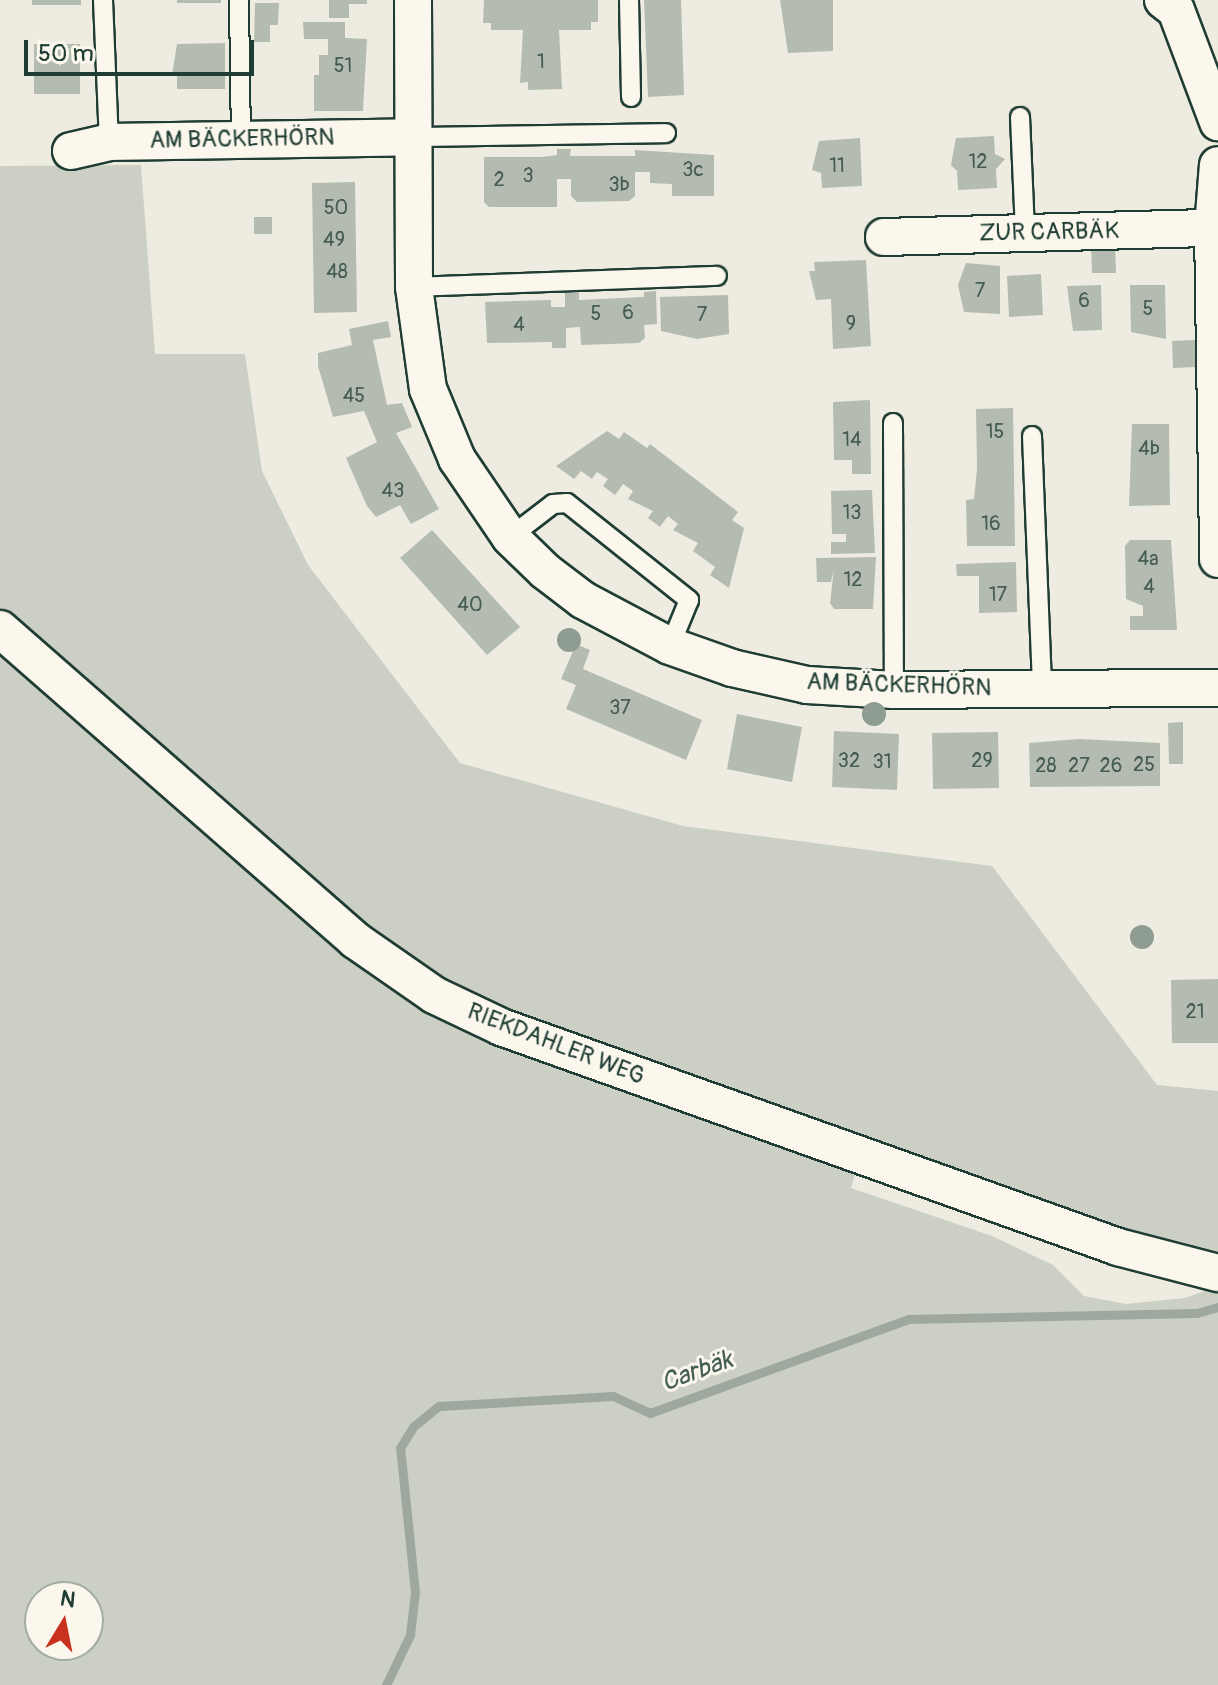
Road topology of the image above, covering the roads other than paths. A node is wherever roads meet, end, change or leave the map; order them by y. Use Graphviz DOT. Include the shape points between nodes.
graph roads {
  1 [pos="103,0"];
  2 [pos="239,0"];
  3 [pos="413,0"];
  4 [pos="629,0"];
  5 [pos="1163,0"];
  6 [pos="631,97"];
  7 [pos="1020,117"];
  8 [pos="1218,122"];
  9 [pos="666,133"];
  10 [pos="414,137"];
  11 [pos="241,139"];
  12 [pos="109,142"];
  13 [pos="71,151"];
  14 [pos="1217,180"];
  15 [pos="1213,228"];
  16 [pos="1025,233"];
  17 [pos="884,237"];
  18 [pos="717,276"];
  19 [pos="414,287"];
  20 [pos="893,423"];
  21 [pos="1032,436"];
  22 [pos="510,537"];
  23 [pos="1218,559"];
  24 [pos="0,629"];
  25 [pos="670,646"];
  26 [pos="1042,687"];
  27 [pos="1218,688"];
  28 [pos="894,690"];
  29 [pos="1218,1273"];
  1 -- 12 [label="lane"];
  2 -- 11 [label="lane"];
  3 -- 10 [label="street, AM BÄCKERHÖRN"];
  4 -- 6 [label="lane"];
  5 -- 8 [label="street" via="1176,10"];
  7 -- 16 [label="lane"];
  9 -- 10 [label="lane, AM BÄCKERHÖRN"];
  10 -- 11 [label="street, AM BÄCKERHÖRN"];
  10 -- 19 [label="street, AM BÄCKERHÖRN"];
  11 -- 12 [label="street, AM BÄCKERHÖRN"];
  12 -- 13 [label="street, AM BÄCKERHÖRN"];
  14 -- 15 [label="street"];
  15 -- 16 [label="street, ZUR CARBÄK"];
  15 -- 23 [label="street"];
  16 -- 17 [label="street, ZUR CARBÄK"];
  18 -- 19 [label="lane"];
  19 -- 22 [label="street, AM BÄCKERHÖRN" via="428,389 457,459"];
  20 -- 28 [label="lane"];
  21 -- 26 [label="lane"];
  22 -- 25 [label="street, AM BÄCKERHÖRN" via="583,600"];
  22 -- 25 [label="lane" via="553,504 567,503 689,600"];
  24 -- 29 [label="street, RIEKDAHLER WEG" via="355,940 434,995 501,1027 1090,1237"];
  25 -- 28 [label="street, AM BÄCKERHÖRN" via="732,668 807,685"];
  26 -- 27 [label="street, AM BÄCKERHÖRN"];
  26 -- 28 [label="street, AM BÄCKERHÖRN"];
}
